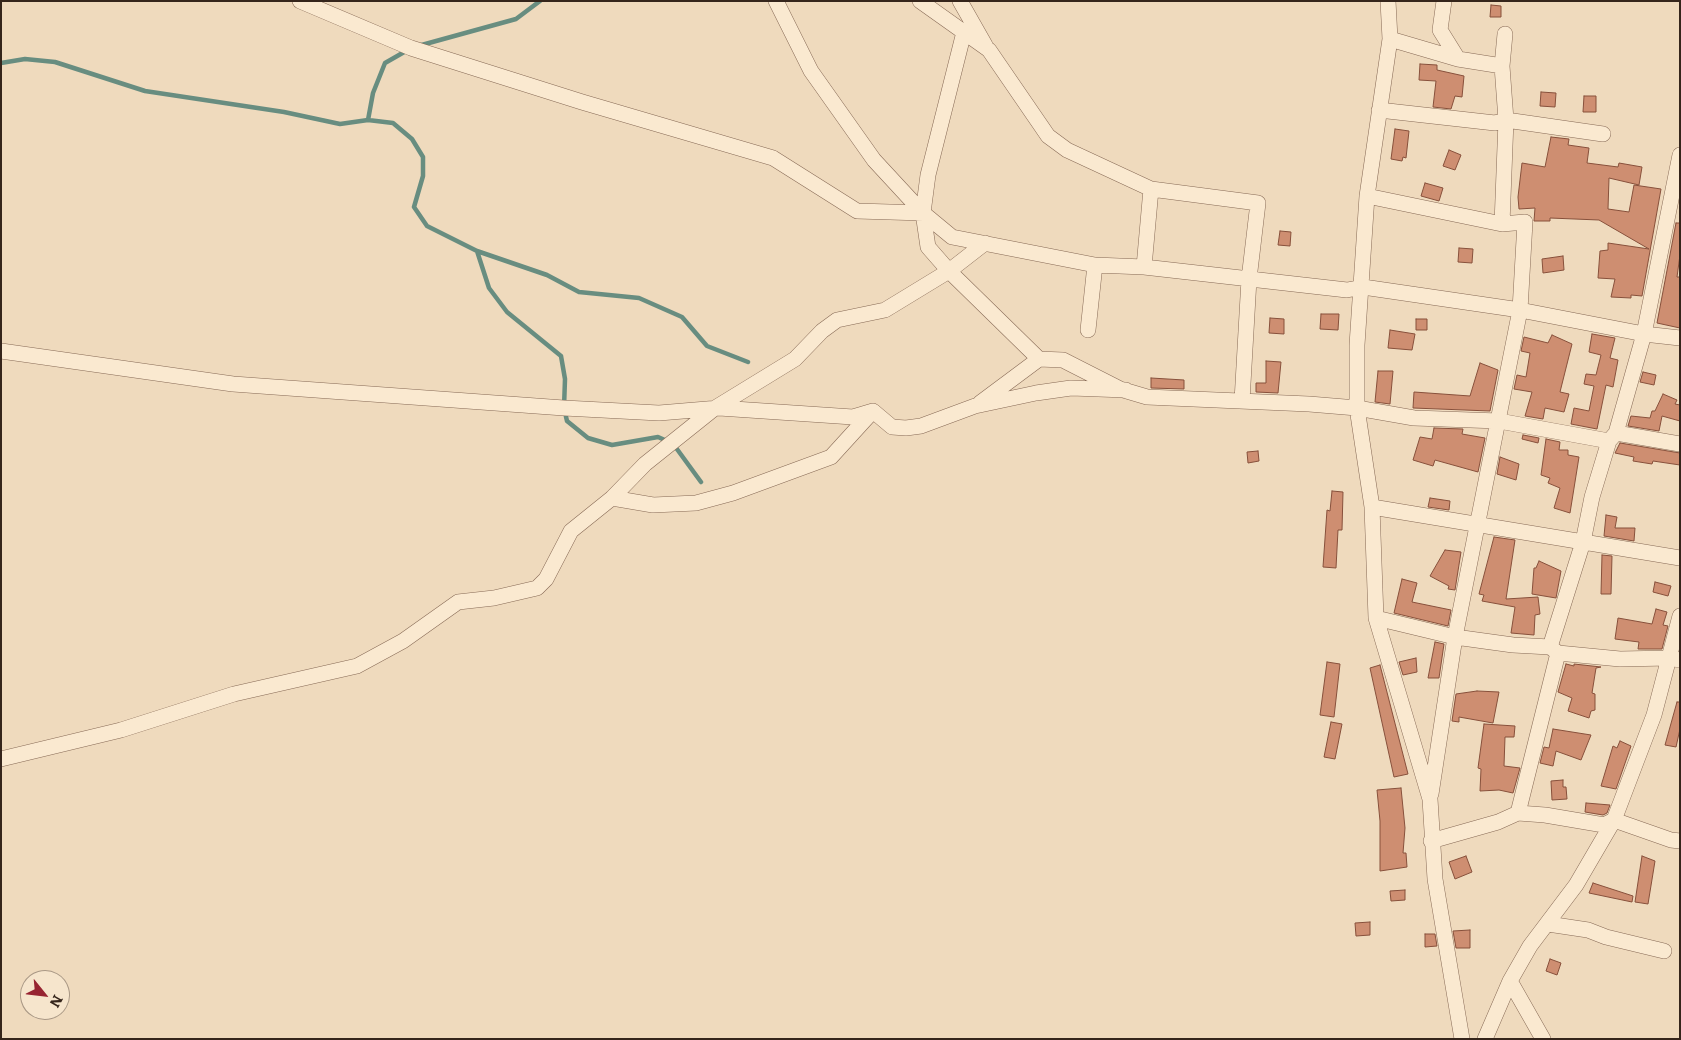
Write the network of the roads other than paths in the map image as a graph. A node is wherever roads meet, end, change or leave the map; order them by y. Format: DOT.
graph roads {
  1 [pos="300,1"];
  2 [pos="776,1"];
  3 [pos="920,1"];
  4 [pos="960,1"];
  5 [pos="1388,1"];
  6 [pos="1444,1"];
  7 [pos="964,32"];
  8 [pos="1505,34"];
  9 [pos="1390,40"];
  10 [pos="988,50"];
  11 [pos="1458,59"];
  12 [pos="1502,66"];
  13 [pos="1379,110"];
  14 [pos="1506,120"];
  15 [pos="1604,134"];
  16 [pos="1680,155"];
  17 [pos="1152,189"];
  18 [pos="1368,196"];
  19 [pos="923,213"];
  20 [pos="1502,224"];
  21 [pos="985,243"];
  22 [pos="1095,265"];
  23 [pos="1144,267"];
  24 [pos="949,271"];
  25 [pos="1249,279"];
  26 [pos="1363,287"];
  27 [pos="1520,310"];
  28 [pos="1088,330"];
  29 [pos="1644,334"];
  30 [pos="1680,338"];
  31 [pos="1,351"];
  32 [pos="1039,359"];
  33 [pos="1126,390"];
  34 [pos="1242,401"];
  35 [pos="974,406"];
  36 [pos="715,408"];
  37 [pos="1357,408"];
  38 [pos="873,411"];
  39 [pos="1499,421"];
  40 [pos="1612,437"];
  41 [pos="1680,444"];
  42 [pos="612,498"];
  43 [pos="1372,507"];
  44 [pos="1478,526"];
  45 [pos="1583,542"];
  46 [pos="1680,558"];
  47 [pos="1680,616"];
  48 [pos="1376,618"];
  49 [pos="1455,637"];
  50 [pos="1554,650"];
  51 [pos="1674,659"];
  52 [pos="1,759"];
  53 [pos="1430,799"];
  54 [pos="1518,814"];
  55 [pos="1614,820"];
  56 [pos="1680,840"];
  57 [pos="1431,841"];
  58 [pos="1548,924"];
  59 [pos="1664,951"];
  60 [pos="1510,981"];
  61 [pos="1462,1039"];
  62 [pos="1485,1039"];
  63 [pos="1543,1039"];
  1 -- 19 [label="street"];
  2 -- 19 [label="street"];
  3 -- 7 [label="street"];
  4 -- 10 [label="street"];
  5 -- 9 [label="street"];
  6 -- 11 [label="street"];
  7 -- 10 [label="street"];
  7 -- 19 [label="street"];
  8 -- 12 [label="street"];
  9 -- 11 [label="street"];
  9 -- 13 [label="street"];
  10 -- 17 [label="street"];
  11 -- 12 [label="street"];
  12 -- 14 [label="street"];
  13 -- 14 [label="street"];
  13 -- 18 [label="street"];
  14 -- 15 [label="street"];
  14 -- 20 [label="street"];
  16 -- 29 [label="street"];
  17 -- 23 [label="street"];
  17 -- 25 [label="street"];
  18 -- 20 [label="street"];
  18 -- 26 [label="street"];
  19 -- 21 [label="street"];
  19 -- 24 [label="street"];
  20 -- 27 [label="street"];
  21 -- 22 [label="street"];
  21 -- 24 [label="street"];
  22 -- 23 [label="street"];
  22 -- 28 [label="street"];
  23 -- 25 [label="street"];
  24 -- 32 [label="street"];
  24 -- 36 [label="street"];
  25 -- 26 [label="street"];
  25 -- 34 [label="street"];
  26 -- 27 [label="street"];
  26 -- 37 [label="street"];
  27 -- 29 [label="street"];
  27 -- 39 [label="street"];
  29 -- 30 [label="street"];
  29 -- 40 [label="street"];
  31 -- 36 [label="street"];
  32 -- 33 [label="street"];
  32 -- 35 [label="street"];
  33 -- 34 [label="street"];
  33 -- 35 [label="street"];
  34 -- 37 [label="street"];
  35 -- 38 [label="street"];
  36 -- 38 [label="street"];
  36 -- 42 [label="street"];
  37 -- 39 [label="street"];
  37 -- 43 [label="street"];
  38 -- 42 [label="street"];
  39 -- 40 [label="street"];
  39 -- 44 [label="street"];
  40 -- 41 [label="street"];
  40 -- 45 [label="street"];
  42 -- 52 [label="street"];
  43 -- 44 [label="street"];
  43 -- 48 [label="street"];
  44 -- 45 [label="street"];
  44 -- 49 [label="street"];
  45 -- 46 [label="street"];
  45 -- 50 [label="street"];
  47 -- 51 [label="street"];
  48 -- 49 [label="street"];
  48 -- 53 [label="street"];
  49 -- 50 [label="street"];
  49 -- 53 [label="street"];
  50 -- 51 [label="street"];
  50 -- 54 [label="street"];
  51 -- 55 [label="street"];
  53 -- 57 [label="street"];
  54 -- 55 [label="street"];
  54 -- 57 [label="street"];
  55 -- 56 [label="street"];
  55 -- 58 [label="street"];
  57 -- 61 [label="street"];
  58 -- 59 [label="street"];
  58 -- 60 [label="street"];
  60 -- 62 [label="street"];
  60 -- 63 [label="street"];
}
